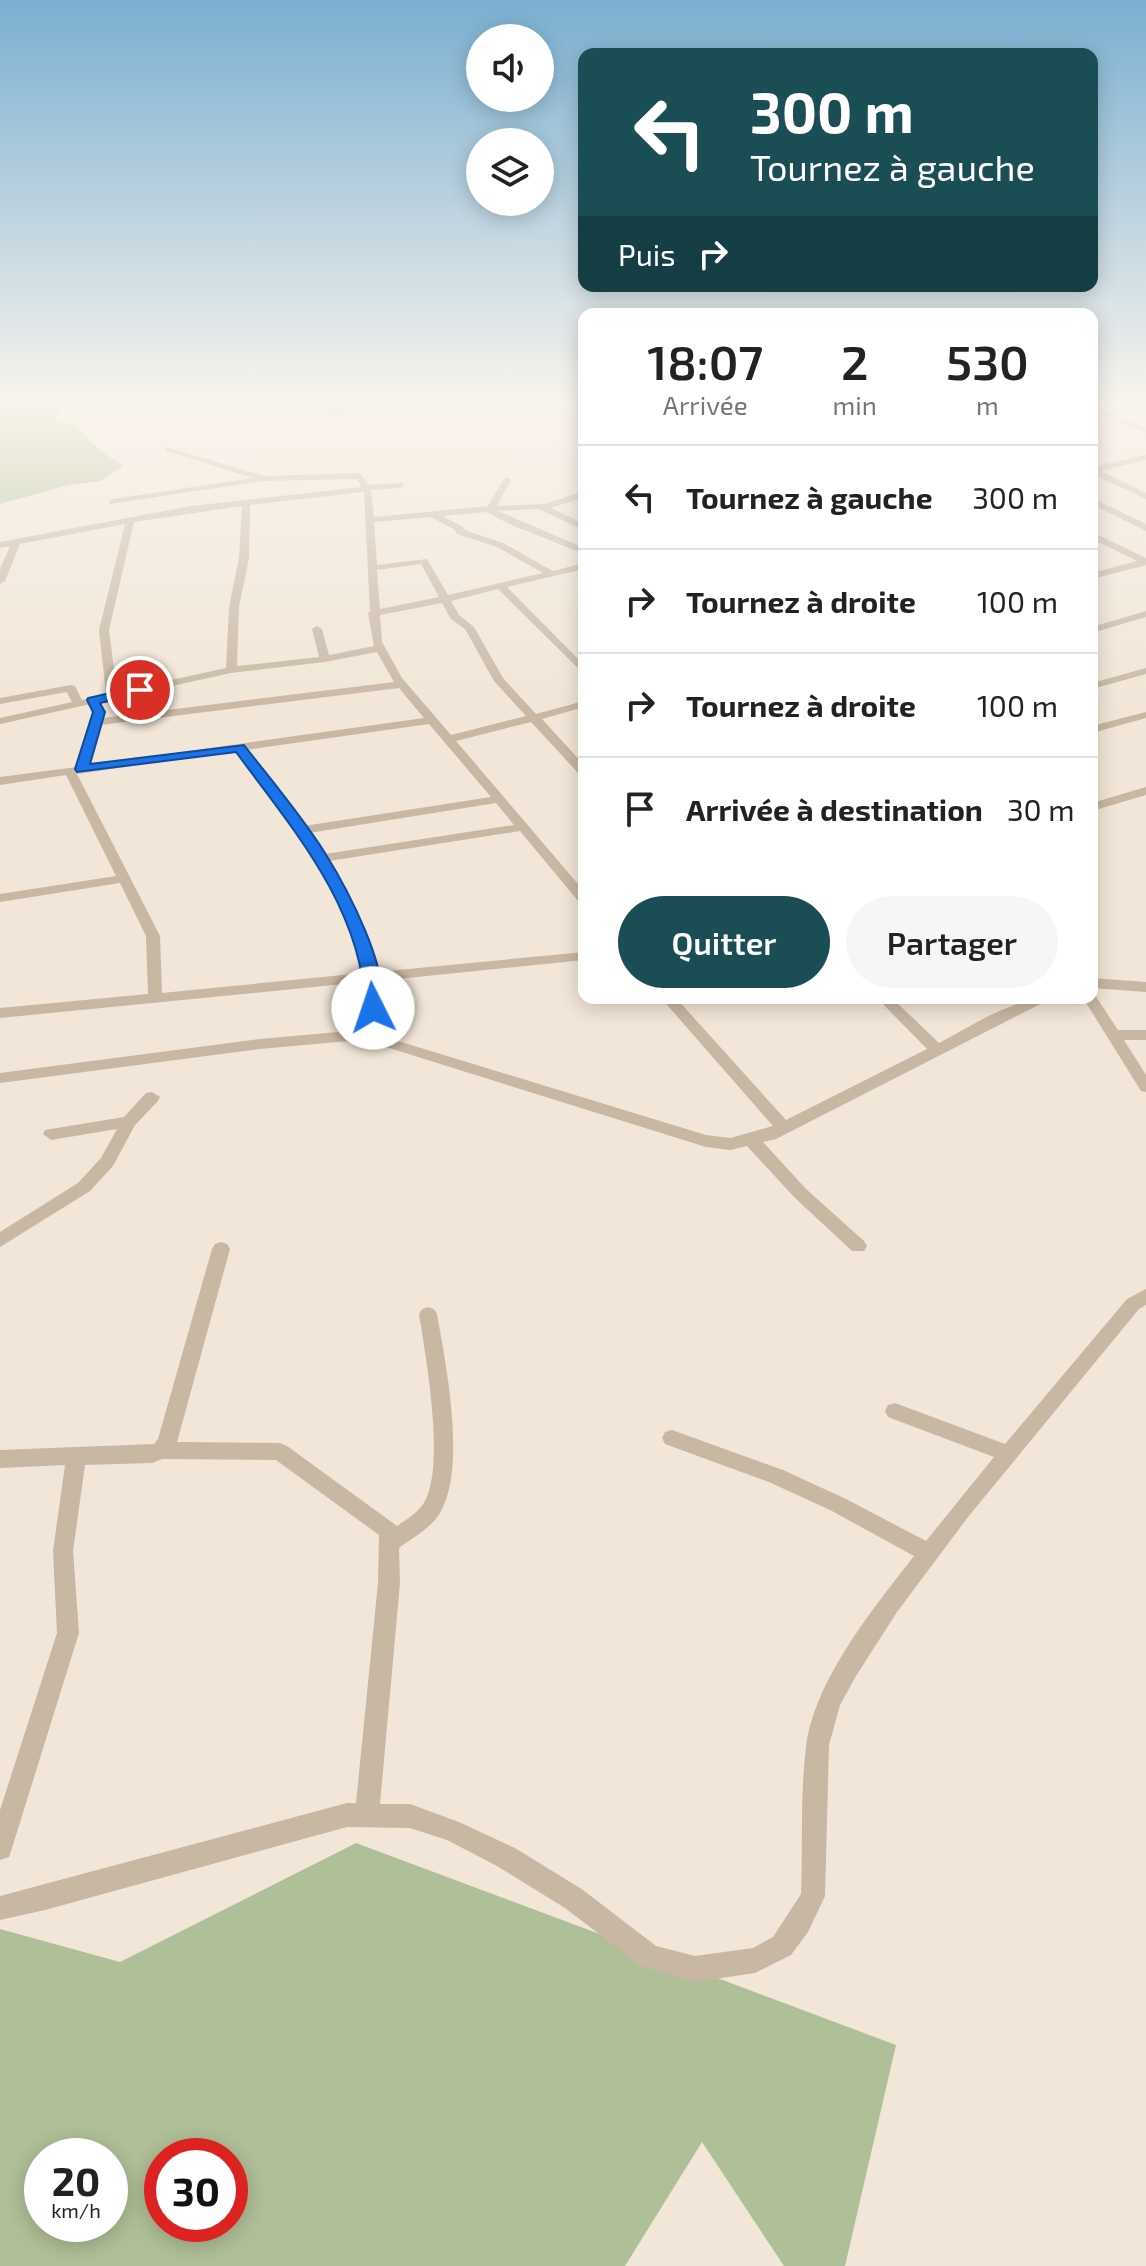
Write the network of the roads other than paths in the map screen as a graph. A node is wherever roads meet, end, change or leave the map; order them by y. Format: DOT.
graph roads {
  1 [pos="246,504"];
  2 [pos="238,505"];
  3 [pos="368,505"];
  4 [pos="491,505"];
  5 [pos="552,505"];
  6 [pos="1099,505"];
  7 [pos="489,508"];
  8 [pos="542,508"];
  9 [pos="432,514"];
  10 [pos="369,520"];
  11 [pos="130,522"];
  12 [pos="578,524"];
  13 [pos="1146,528"];
  14 [pos="1098,538"];
  15 [pos="16,542"];
  16 [pos="0,545"];
  17 [pos="578,549"];
  18 [pos="578,567"];
  19 [pos="373,568"];
  20 [pos="550,573"];
  21 [pos="1098,574"];
  22 [pos="0,580"];
  23 [pos="500,586"];
  24 [pos="444,599"];
  25 [pos="373,613"];
  26 [pos="1146,614"];
  27 [pos="1098,628"];
  28 [pos="317,629"];
  29 [pos="379,648"];
  30 [pos="325,659"];
  31 [pos="578,665"];
  32 [pos="231,670"];
  33 [pos="1146,671"];
  34 [pos="1098,679"];
  35 [pos="1105,683"];
  36 [pos="403,684"];
  37 [pos="1098,685"];
  38 [pos="112,696"];
  39 [pos="93,700"];
  40 [pos="0,701"];
  41 [pos="78,704"];
  42 [pos="578,706"];
  43 [pos="1146,715"];
  44 [pos="534,718"];
  45 [pos="434,720"];
  46 [pos="0,721"];
  47 [pos="96,722"];
  48 [pos="1098,728"];
  49 [pos="449,739"];
  50 [pos="239,748"];
  51 [pos="578,766"];
  52 [pos="76,770"];
  53 [pos="0,781"];
  54 [pos="1146,791"];
  55 [pos="500,799"];
  56 [pos="1098,805"];
  57 [pos="524,827"];
  58 [pos="301,830"];
  59 [pos="321,858"];
  60 [pos="126,878"];
  61 [pos="578,884"];
  62 [pos="0,898"];
  63 [pos="578,957"];
  64 [pos="372,975"];
  65 [pos="1098,982"];
  66 [pos="1146,987"];
  67 [pos="155,995"];
  68 [pos="673,1004"];
  69 [pos="890,1004"];
  70 [pos="1033,1004"];
  71 [pos="1094,1004"];
  72 [pos="0,1013"];
  73 [pos="1112,1035"];
  74 [pos="1146,1035"];
  75 [pos="378,1041"];
  76 [pos="937,1050"];
  77 [pos="0,1078"];
  78 [pos="1146,1087"];
  79 [pos="152,1097"];
  80 [pos="129,1122"];
  81 [pos="784,1128"];
  82 [pos="51,1134"];
  83 [pos="752,1141"];
  84 [pos="0,1240"];
  85 [pos="858,1246"];
  86 [pos="221,1249"];
  87 [pos="1146,1296"];
  88 [pos="428,1314"];
  89 [pos="895,1411"];
  90 [pos="672,1438"];
  91 [pos="161,1450"];
  92 [pos="1010,1454"];
  93 [pos="76,1455"];
  94 [pos="0,1459"];
  95 [pos="390,1543"];
  96 [pos="928,1553"];
  97 [pos="367,1815"];
  98 [pos="0,1848"];
  99 [pos="0,1908"];
  1 -- 32 [label="street"];
  2 -- 11 [label="street"];
  3 -- 10 [label="street"];
  4 -- 7 [label="street"];
  5 -- 8 [label="street"];
  6 -- 13 [label="street"];
  7 -- 8 [label="street"];
  7 -- 9 [label="street"];
  7 -- 17 [label="street"];
  8 -- 12 [label="street"];
  9 -- 10 [label="street"];
  9 -- 20 [label="street"];
  10 -- 19 [label="street"];
  11 -- 15 [label="street"];
  11 -- 38 [label="street"];
  14 -- 21 [label="street"];
  15 -- 16 [label="street"];
  15 -- 22 [label="street"];
  18 -- 20 [label="street"];
  19 -- 24 [label="street"];
  19 -- 25 [label="street"];
  20 -- 23 [label="street"];
  23 -- 24 [label="street"];
  23 -- 31 [label="street"];
  24 -- 25 [label="street"];
  24 -- 44 [label="street"];
  25 -- 29 [label="street"];
  26 -- 27 [label="street"];
  28 -- 30 [label="street"];
  29 -- 30 [label="street"];
  29 -- 36 [label="street"];
  30 -- 32 [label="street"];
  32 -- 38 [label="street"];
  33 -- 35 [label="street"];
  34 -- 35 [label="street"];
  35 -- 37 [label="street"];
  36 -- 45 [label="street"];
  36 -- 47 [label="street"];
  38 -- 39 [label="street"];
  39 -- 41 [label="street"];
  39 -- 47 [label="street"];
  40 -- 41 [label="street"];
  41 -- 46 [label="street"];
  42 -- 44 [label="street"];
  43 -- 48 [label="street"];
  44 -- 49 [label="street"];
  44 -- 51 [label="street"];
  45 -- 49 [label="street"];
  45 -- 50 [label="street"];
  47 -- 52 [label="street"];
  49 -- 55 [label="street"];
  50 -- 52 [label="street"];
  50 -- 58 [label="street"];
  52 -- 53 [label="street"];
  52 -- 60 [label="street"];
  54 -- 56 [label="street"];
  55 -- 57 [label="street"];
  55 -- 58 [label="street"];
  57 -- 59 [label="street"];
  57 -- 61 [label="street"];
  58 -- 59 [label="street"];
  59 -- 64 [label="street"];
  60 -- 62 [label="street"];
  60 -- 67 [label="street"];
  63 -- 64 [label="street"];
  64 -- 67 [label="street"];
  64 -- 75 [label="street"];
  65 -- 66 [label="street"];
  67 -- 72 [label="street"];
  68 -- 81 [label="street"];
  69 -- 76 [label="street"];
  70 -- 76 [label="street"];
  71 -- 73 [label="street"];
  73 -- 74 [label="street"];
  73 -- 78 [label="street"];
  75 -- 77 [label="street"];
  75 -- 83 [label="street"];
  76 -- 81 [label="street"];
  79 -- 80 [label="street"];
  80 -- 82 [label="street"];
  80 -- 84 [label="street"];
  81 -- 83 [label="street"];
  83 -- 85 [label="street"];
  86 -- 91 [label="street"];
  87 -- 92 [label="street"];
  88 -- 95 [label="street"];
  89 -- 92 [label="street"];
  90 -- 96 [label="street"];
  91 -- 93 [label="street"];
  91 -- 95 [label="street"];
  92 -- 96 [label="street"];
  93 -- 94 [label="street"];
  93 -- 98 [label="street"];
  95 -- 97 [label="street"];
  96 -- 97 [label="street"];
  97 -- 99 [label="street"];
}
